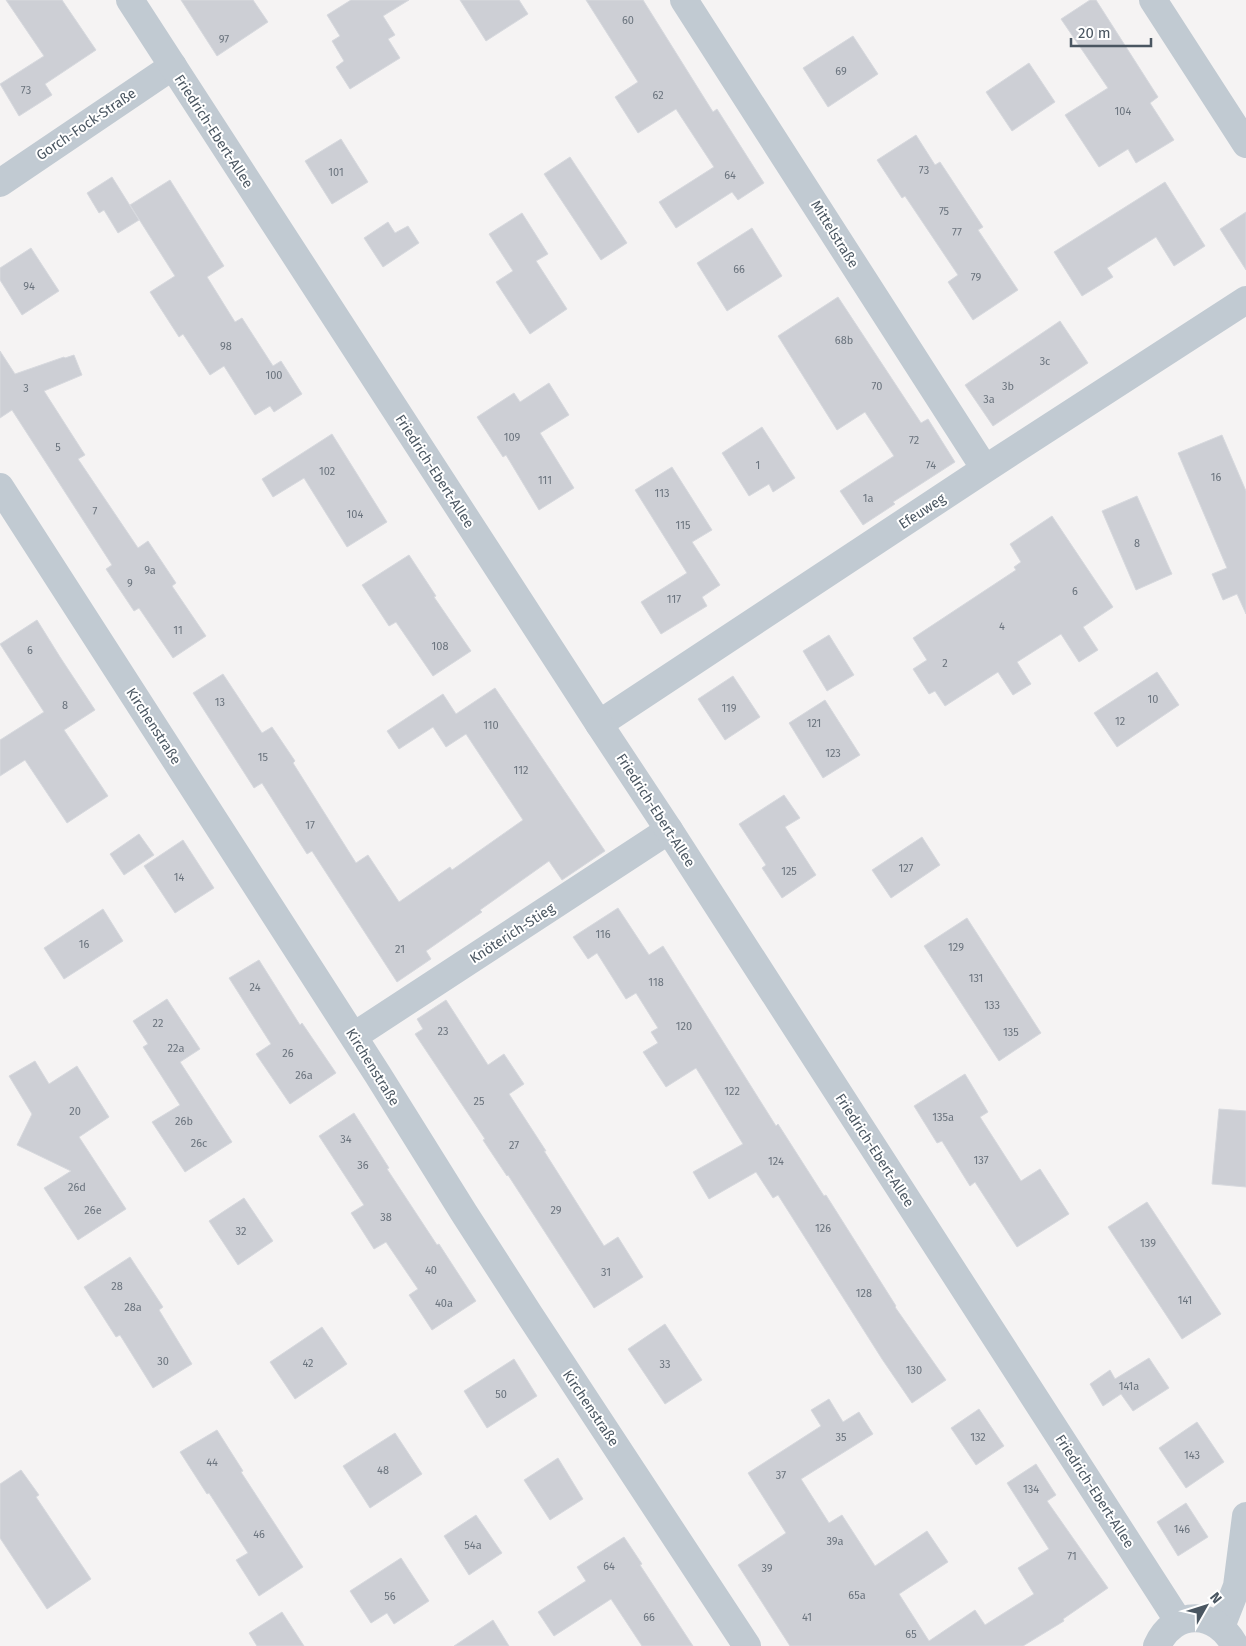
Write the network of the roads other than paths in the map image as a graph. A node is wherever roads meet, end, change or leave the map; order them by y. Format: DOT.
graph roads {
  1 [pos="130,0"];
  2 [pos="684,0"];
  3 [pos="1153,0"];
  4 [pos="172,66"];
  5 [pos="1246,144"];
  6 [pos="0,183"];
  7 [pos="1246,300"];
  8 [pos="986,469"];
  9 [pos="4,503"];
  10 [pos="599,724"];
  11 [pos="669,830"];
  12 [pos="354,1036"];
  13 [pos="1246,1516"];
  14 [pos="1179,1622"];
  15 [pos="1231,1640"];
  16 [pos="1246,1644"];
  17 [pos="747,1646"];
  18 [pos="1157,1646"];
  1 -- 4 [label="street, Friedrich-Ebert-Allee"];
  2 -- 8 [label="street, Mittelstraße"];
  3 -- 5 [label="street"];
  4 -- 6 [label="street, Gorch-Fock-Straße"];
  4 -- 10 [label="street, Friedrich-Ebert-Allee"];
  7 -- 8 [label="street, Efeuweg"];
  8 -- 10 [label="street, Efeuweg"];
  9 -- 12 [label="street, Kirchenstraße"];
  10 -- 11 [label="street, Friedrich-Ebert-Allee"];
  11 -- 12 [label="street, Knöterich-Stieg"];
  11 -- 14 [label="street, Friedrich-Ebert-Allee"];
  12 -- 17 [label="street, Kirchenstraße"];
  13 -- 15 [label="street"];
  14 -- 15 [label="street"];
  14 -- 18 [label="street"];
  15 -- 16 [label="street"];
}
